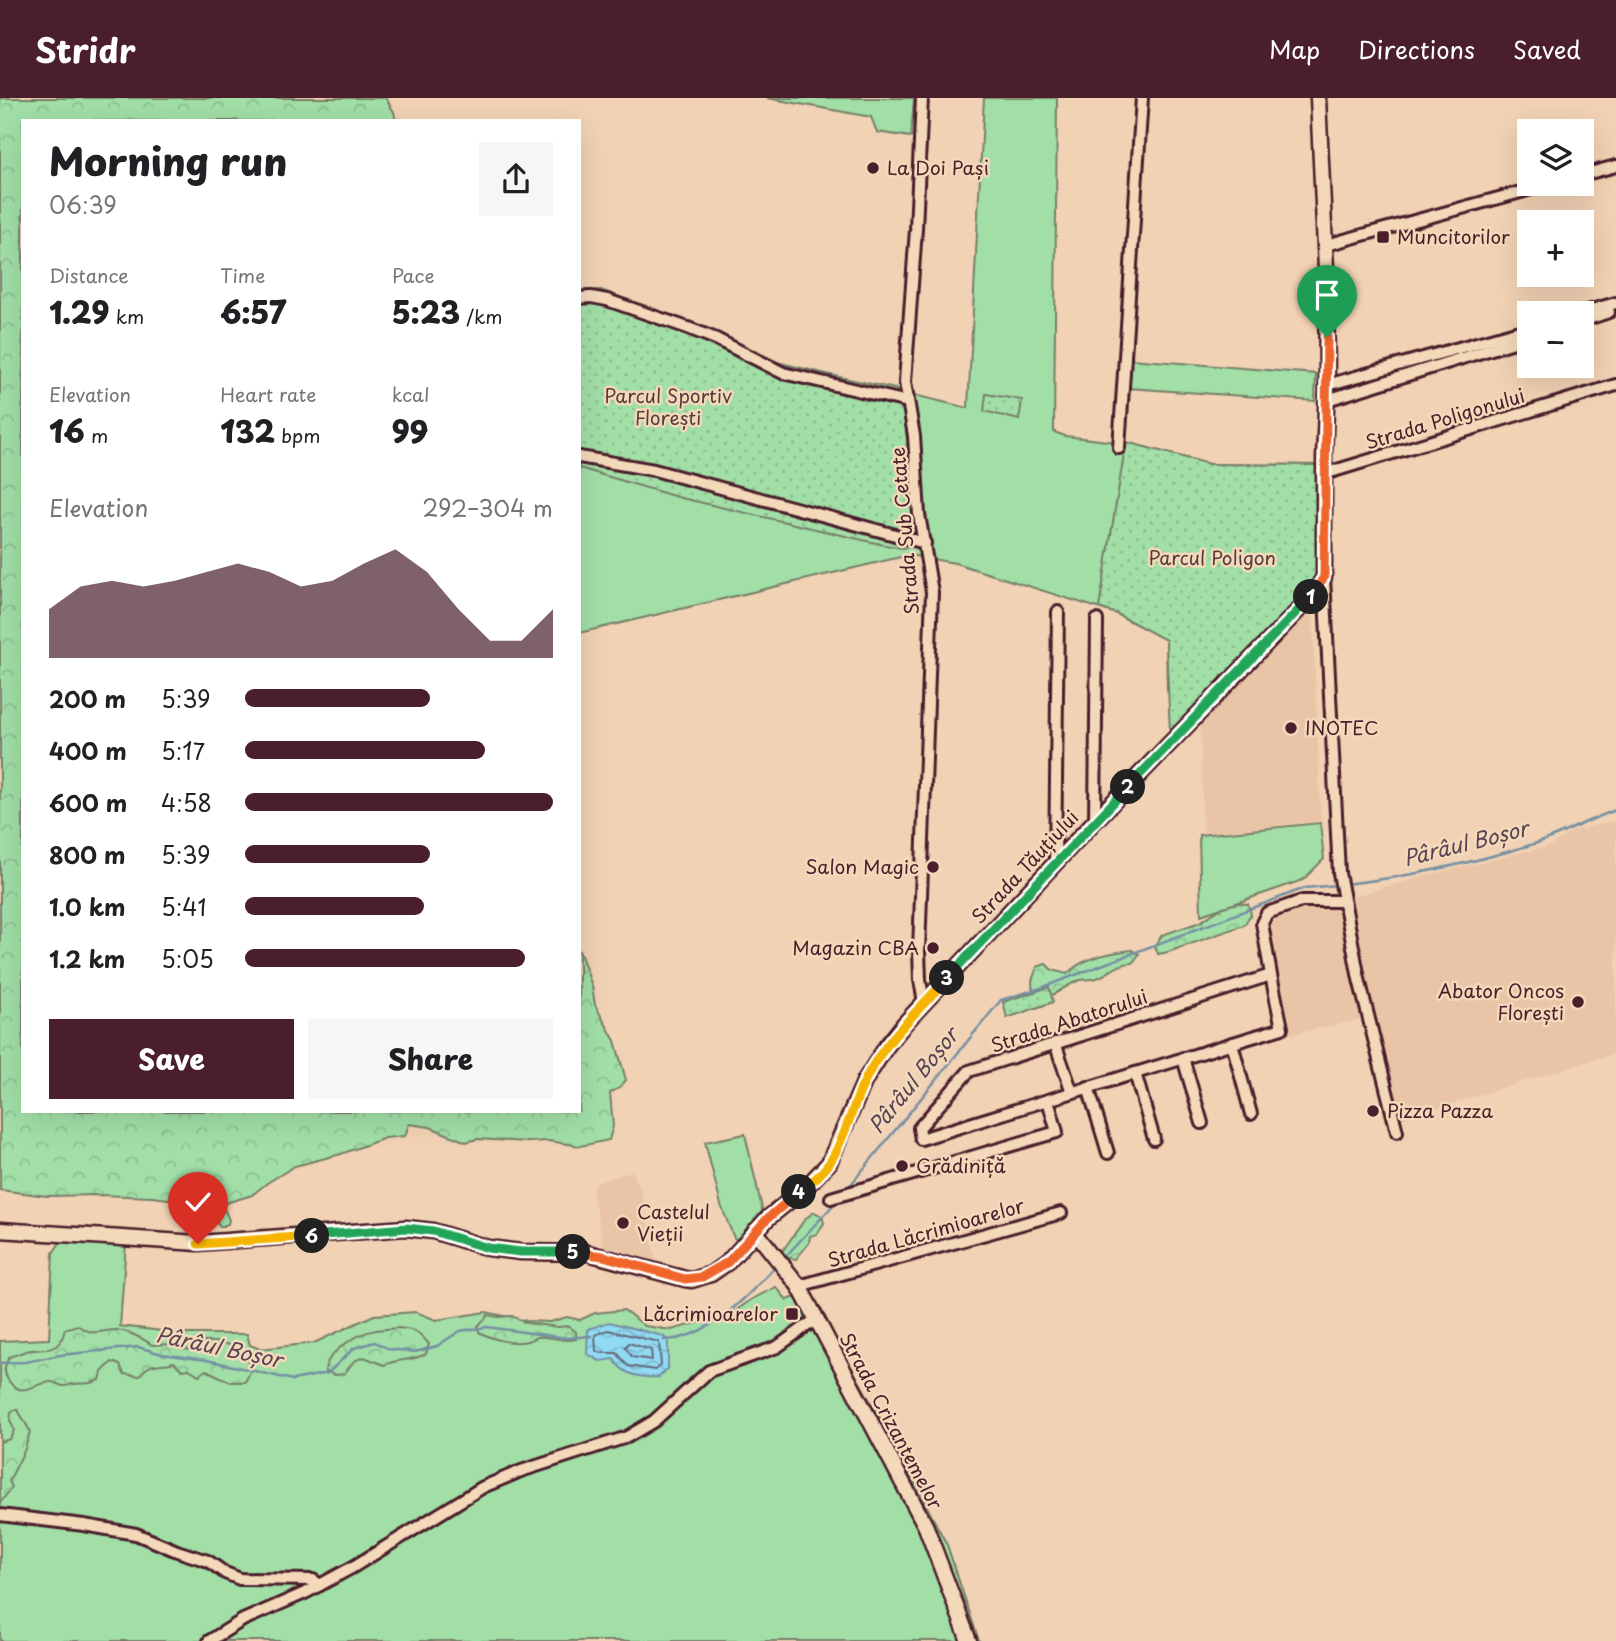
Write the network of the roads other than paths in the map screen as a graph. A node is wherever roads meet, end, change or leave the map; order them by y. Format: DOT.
graph roads {
  1 [pos="922,98"];
  2 [pos="1142,98"];
  3 [pos="1318,98"];
  4 [pos="1616,166"];
  5 [pos="1594,172"];
  6 [pos="1517,193"];
  7 [pos="1326,245"];
  8 [pos="581,298"];
  9 [pos="1616,303"];
  10 [pos="1594,309"];
  11 [pos="1616,310"];
  12 [pos="1594,317"];
  13 [pos="1517,332"];
  14 [pos="1517,341"];
  15 [pos="1616,385"];
  16 [pos="1327,392"];
  17 [pos="908,402"];
  18 [pos="1119,448"];
  19 [pos="581,457"];
  20 [pos="1324,474"];
  21 [pos="925,543"];
  22 [pos="1324,577"];
  23 [pos="1058,612"];
  24 [pos="1097,620"];
  25 [pos="1095,820"];
  26 [pos="1055,864"];
  27 [pos="1342,897"];
  28 [pos="1271,975"];
  29 [pos="924,1003"];
  30 [pos="1055,1043"];
  31 [pos="1232,1043"];
  32 [pos="1184,1058"];
  33 [pos="1135,1073"];
  34 [pos="1088,1087"];
  35 [pos="1072,1092"];
  36 [pos="1048,1100"];
  37 [pos="1251,1114"];
  38 [pos="1202,1124"];
  39 [pos="1397,1132"];
  40 [pos="1154,1139"];
  41 [pos="1108,1153"];
  42 [pos="831,1198"];
  43 [pos="1061,1213"];
  44 [pos="0,1230"];
  45 [pos="760,1232"];
  46 [pos="799,1286"];
  47 [pos="815,1320"];
  48 [pos="0,1515"];
  49 [pos="320,1585"];
  50 [pos="209,1641"];
  51 [pos="970,1641"];
  1 -- 17 [label="street, Strada Sub Cetate"];
  2 -- 18 [label="street"];
  3 -- 7 [label="main road"];
  4 -- 5 [label="street"];
  6 -- 7 [label="street"];
  7 -- 16 [label="main road"];
  8 -- 17 [label="street"];
  9 -- 10 [label="street"];
  11 -- 12 [label="street"];
  13 -- 16 [label="street"];
  14 -- 16 [label="street"];
  15 -- 20 [label="street, Strada Poligonului"];
  16 -- 20 [label="main road"];
  17 -- 21 [label="street, Strada Sub Cetate"];
  19 -- 21 [label="street"];
  20 -- 22 [label="main road"];
  21 -- 29 [label="street, Strada Sub Cetate"];
  22 -- 25 [label="main road, Strada Tăuțiului"];
  22 -- 27 [label="street"];
  23 -- 26 [label="street"];
  24 -- 25 [label="street"];
  25 -- 26 [label="main road, Strada Tăuțiului"];
  26 -- 29 [label="main road, Strada Tăuțiului"];
  27 -- 28 [label="street, Strada Abatorului"];
  27 -- 39 [label="street"];
  28 -- 30 [label="street, Strada Abatorului"];
  28 -- 31 [label="street, Strada Abatorului"];
  29 -- 45 [label="main road, Strada Tăuțiului"];
  30 -- 35 [label="street"];
  30 -- 36 [label="street, Strada Abatorului"];
  31 -- 32 [label="street, Strada Abatorului"];
  31 -- 37 [label="street"];
  32 -- 33 [label="street, Strada Abatorului"];
  32 -- 38 [label="street"];
  33 -- 34 [label="street, Strada Abatorului"];
  33 -- 40 [label="street"];
  34 -- 35 [label="street, Strada Abatorului"];
  34 -- 41 [label="street"];
  35 -- 36 [label="street, Strada Abatorului"];
  36 -- 42 [label="street"];
  43 -- 46 [label="street, Strada Lăcrimioarelor"];
  44 -- 45 [label="main road, Strada Tăuțiului"];
  45 -- 46 [label="main road, Strada Crizantemelor"];
  46 -- 47 [label="main road, Strada Crizantemelor"];
  47 -- 49 [label="street"];
  47 -- 51 [label="main road, Strada Crizantemelor"];
  48 -- 49 [label="street"];
  49 -- 50 [label="street"];
}
